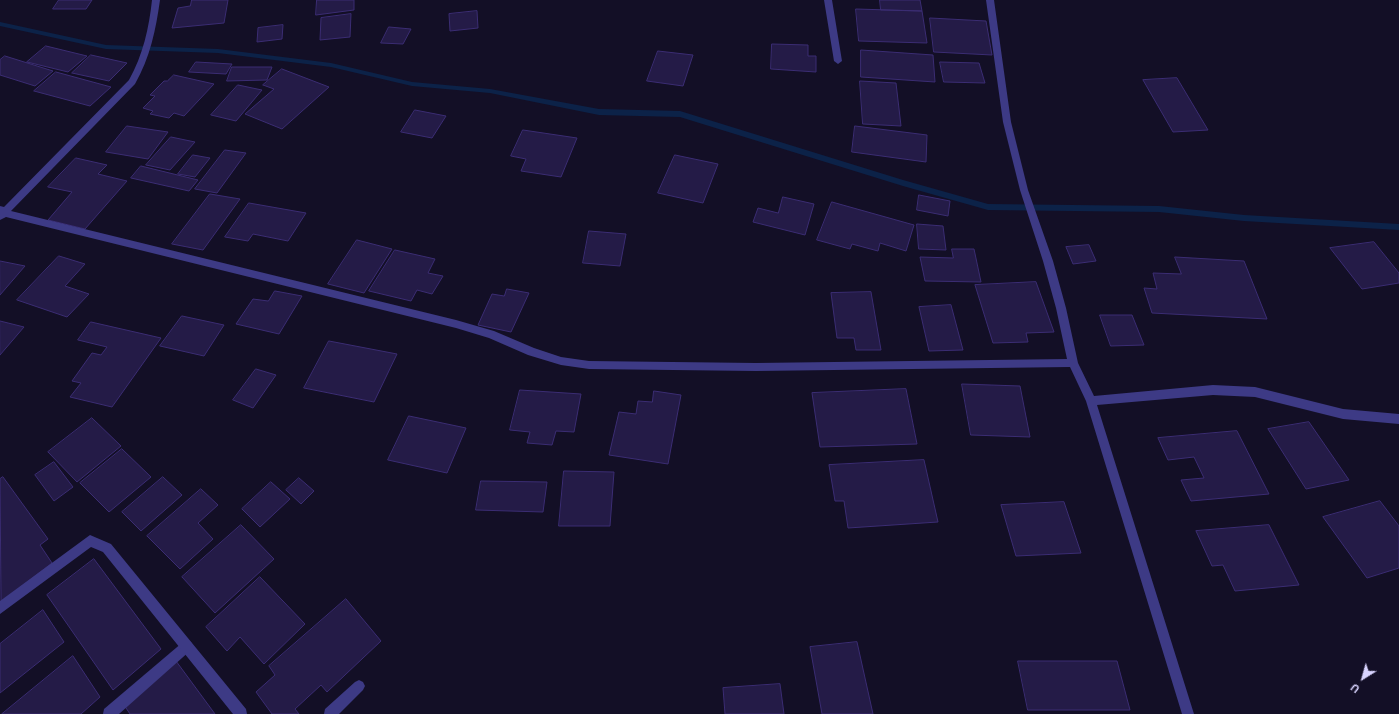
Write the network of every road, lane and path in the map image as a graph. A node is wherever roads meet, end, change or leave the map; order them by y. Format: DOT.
graph roads {
  1 [pos="156,0"];
  2 [pos="828,0"];
  3 [pos="990,0"];
  4 [pos="838,61"];
  5 [pos="2,213"];
  6 [pos="1073,363"];
  7 [pos="1091,401"];
  8 [pos="1399,418"];
  9 [pos="0,608"];
  10 [pos="187,646"];
  11 [pos="359,686"];
  12 [pos="109,714"];
  13 [pos="241,714"];
  14 [pos="330,714"];
  15 [pos="1188,714"];
  1 -- 5 [label="street"];
  2 -- 4 [label="street"];
  3 -- 6 [label="street"];
  5 -- 6 [label="street"];
  6 -- 7 [label="street"];
  7 -- 8 [label="street"];
  7 -- 15 [label="street"];
  9 -- 10 [label="street"];
  10 -- 12 [label="street"];
  10 -- 13 [label="street"];
  11 -- 14 [label="street"];
}
